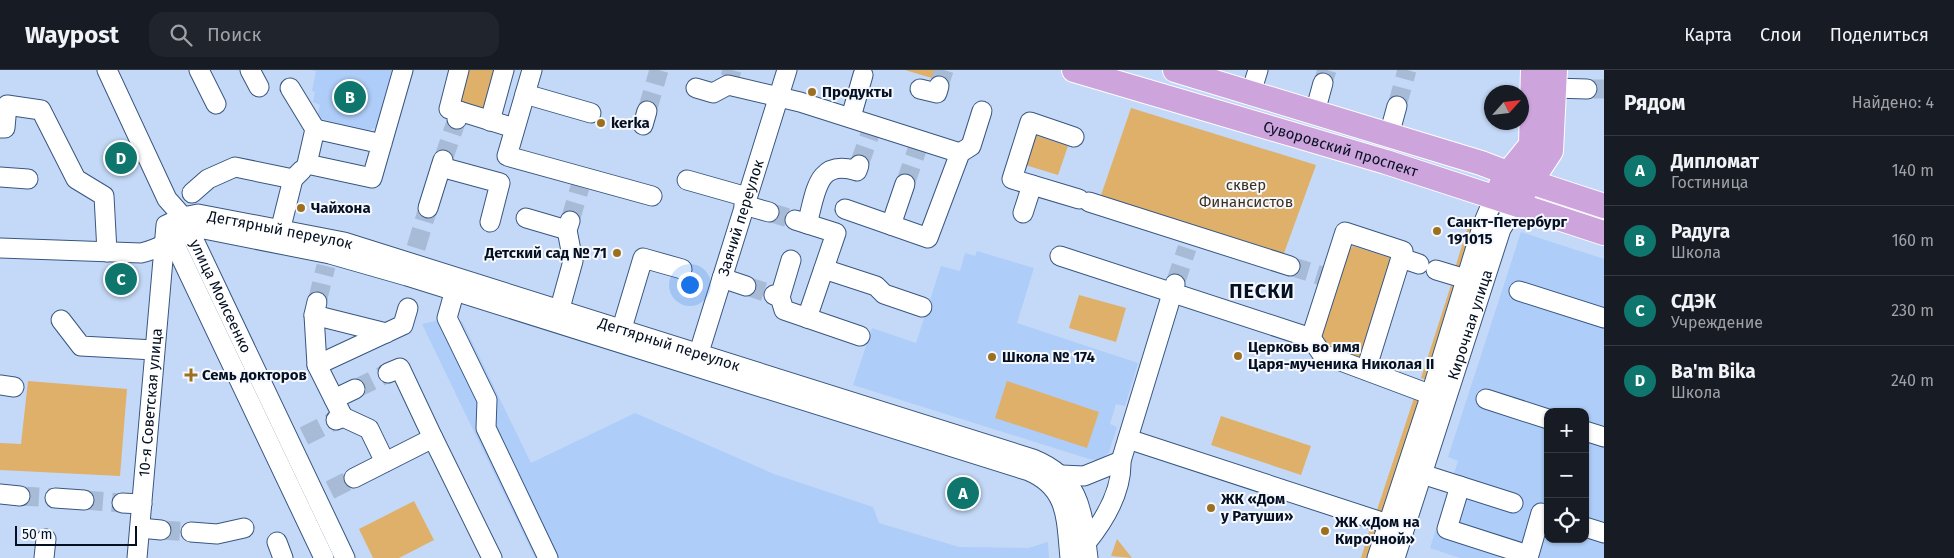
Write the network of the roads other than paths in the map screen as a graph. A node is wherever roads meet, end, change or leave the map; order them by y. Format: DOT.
graph roads {
  1 [pos="199,70"];
  2 [pos="250,70"];
  3 [pos="403,70"];
  4 [pos="459,70"];
  5 [pos="504,70"];
  6 [pos="532,70"];
  7 [pos="787,70"];
  8 [pos="1074,70"];
  9 [pos="1175,70"];
  10 [pos="1258,70"];
  11 [pos="1533,70"];
  12 [pos="113,72"];
  13 [pos="862,75"];
  14 [pos="1554,79"];
  15 [pos="1323,83"];
  16 [pos="939,86"];
  17 [pos="259,87"];
  18 [pos="290,88"];
  19 [pos="696,88"];
  20 [pos="920,89"];
  21 [pos="1587,89"];
  22 [pos="1251,93"];
  23 [pos="525,94"];
  24 [pos="779,98"];
  25 [pos="216,104"];
  26 [pos="1397,106"];
  27 [pos="982,111"];
  28 [pos="1315,112"];
  29 [pos="591,113"];
  30 [pos="850,117"];
  31 [pos="490,121"];
  32 [pos="0,128"];
  33 [pos="514,128"];
  34 [pos="315,129"];
  35 [pos="1389,135"];
  36 [pos="1074,137"];
  37 [pos="382,144"];
  38 [pos="960,153"];
  39 [pos="307,164"];
  40 [pos="859,165"];
  41 [pos="1509,172"];
  42 [pos="0,177"];
  43 [pos="28,179"];
  44 [pos="293,179"];
  45 [pos="687,180"];
  46 [pos="1531,182"];
  47 [pos="905,184"];
  48 [pos="1032,185"];
  49 [pos="192,193"];
  50 [pos="652,196"];
  51 [pos="168,199"];
  52 [pos="746,201"];
  53 [pos="1505,201"];
  54 [pos="1604,206"];
  55 [pos="428,208"];
  56 [pos="844,209"];
  57 [pos="768,212"];
  58 [pos="1023,213"];
  59 [pos="526,218"];
  60 [pos="490,222"];
  61 [pos="186,224"];
  62 [pos="891,225"];
  63 [pos="1604,233"];
  64 [pos="278,236"];
  65 [pos="168,237"];
  66 [pos="0,248"];
  67 [pos="107,252"];
  68 [pos="1060,256"];
  69 [pos="1401,258"];
  70 [pos="791,260"];
  71 [pos="1290,266"];
  72 [pos="682,269"];
  73 [pos="824,269"];
  74 [pos="722,278"];
  75 [pos="1466,279"];
  76 [pos="457,284"];
  77 [pos="746,286"];
  78 [pos="1174,289"];
  79 [pos="1519,291"];
  80 [pos="922,307"];
  81 [pos="408,308"];
  82 [pos="558,316"];
  83 [pos="808,318"];
  84 [pos="1604,318"];
  85 [pos="61,320"];
  86 [pos="386,333"];
  87 [pos="860,336"];
  88 [pos="1311,338"];
  89 [pos="618,342"];
  90 [pos="154,350"];
  91 [pos="696,359"];
  92 [pos="317,365"];
  93 [pos="1366,370"];
  94 [pos="388,373"];
  95 [pos="355,389"];
  96 [pos="1438,397"];
  97 [pos="334,399"];
  98 [pos="1486,399"];
  99 [pos="1544,418"];
  100 [pos="1589,432"];
  101 [pos="1604,437"];
  102 [pos="433,438"];
  103 [pos="297,439"];
  104 [pos="1128,439"];
  105 [pos="968,444"];
  106 [pos="273,451"];
  107 [pos="1121,461"];
  108 [pos="386,462"];
  109 [pos="1422,474"];
  110 [pos="1061,475"];
  111 [pos="354,478"];
  112 [pos="1460,486"];
  113 [pos="0,494"];
  114 [pos="20,496"];
  115 [pos="54,498"];
  116 [pos="84,500"];
  117 [pos="122,503"];
  118 [pos="1513,503"];
  119 [pos="142,504"];
  120 [pos="1544,514"];
  121 [pos="1396,526"];
  122 [pos="140,528"];
  123 [pos="244,528"];
  124 [pos="1589,528"];
  125 [pos="160,530"];
  126 [pos="191,532"];
  127 [pos="1604,533"];
  128 [pos="46,539"];
  129 [pos="1087,550"];
  130 [pos="1528,556"];
  131 [pos="44,558"];
  132 [pos="137,558"];
  133 [pos="324,558"];
  134 [pos="345,558"];
  135 [pos="492,558"];
  136 [pos="548,558"];
  137 [pos="1070,558"];
  138 [pos="1376,558"];
  139 [pos="1395,558"];
  1 -- 25 [label="street"];
  2 -- 17 [label="street"];
  3 -- 37 [label="street"];
  4 -- 31 [label="street"];
  5 -- 31 [label="street"];
  6 -- 23 [label="street"];
  7 -- 24 [label="street, Заячий переулок"];
  8 -- 53 [label="main road, Суворовский проспект"];
  9 -- 22 [label="main road, Суворовский проспект"];
  10 -- 22 [label="street"];
  11 -- 41 [label="main road, Кирочная улица"];
  12 -- 51 [label="street, улица Моисеенко"];
  13 -- 30 [label="street"];
  14 -- 21 [label="street"];
  14 -- 46 [label="main road, Кирочная улица"];
  15 -- 28 [label="street"];
  16 -- 20 [label="street"];
  18 -- 34 [label="street"];
  19 -- 24 [label="street"];
  22 -- 28 [label="main road, Суворовский проспект"];
  23 -- 29 [label="street"];
  23 -- 33 [label="street"];
  24 -- 30 [label="street"];
  24 -- 52 [label="street, Заячий переулок"];
  26 -- 35 [label="street"];
  27 -- 38 [label="street"];
  28 -- 35 [label="main road, Суворовский проспект"];
  30 -- 38 [label="street"];
  31 -- 33 [label="street"];
  32 -- 67 [label="street"];
  33 -- 50 [label="street"];
  34 -- 37 [label="street"];
  34 -- 39 [label="street"];
  35 -- 41 [label="main road, Суворовский проспект"];
  36 -- 48 [label="street"];
  37 -- 39 [label="street"];
  38 -- 62 [label="street"];
  39 -- 44 [label="street"];
  40 -- 73 [label="street"];
  41 -- 46 [label="main road, Суворовский проспект"];
  41 -- 53 [label="main road, Кирочная улица"];
  42 -- 43 [label="street"];
  44 -- 49 [label="street"];
  44 -- 64 [label="street"];
  45 -- 52 [label="street"];
  46 -- 53 [label="main road, Кирочная улица"];
  46 -- 54 [label="main road, Суворовский проспект"];
  47 -- 62 [label="street"];
  48 -- 58 [label="street"];
  48 -- 71 [label="street"];
  51 -- 61 [label="street, улица Моисеенко"];
  51 -- 65 [label="street, улица Моисеенко"];
  52 -- 57 [label="street"];
  52 -- 74 [label="street, Заячий переулок"];
  53 -- 63 [label="main road, Суворовский проспект"];
  53 -- 75 [label="street, Кирочная улица"];
  53 -- 96 [label="street, Кирочная улица"];
  55 -- 60 [label="street"];
  56 -- 62 [label="street"];
  59 -- 82 [label="street"];
  61 -- 64 [label="street, Дегтярный переулок"];
  61 -- 65 [label="street"];
  61 -- 103 [label="street, улица Моисеенко"];
  64 -- 76 [label="street, Дегтярный переулок"];
  65 -- 67 [label="street"];
  65 -- 90 [label="street, 10-я Советская улица"];
  65 -- 106 [label="street, улица Моисеенко"];
  66 -- 67 [label="street"];
  68 -- 78 [label="street"];
  69 -- 75 [label="street"];
  69 -- 88 [label="street"];
  69 -- 93 [label="street"];
  70 -- 83 [label="street"];
  72 -- 89 [label="street"];
  73 -- 80 [label="street"];
  73 -- 83 [label="street"];
  74 -- 77 [label="street"];
  74 -- 91 [label="street, Заячий переулок"];
  75 -- 96 [label="street, Кирочная улица"];
  76 -- 82 [label="street, Дегтярный переулок"];
  76 -- 136 [label="street"];
  78 -- 88 [label="street"];
  78 -- 104 [label="street"];
  79 -- 84 [label="street"];
  81 -- 86 [label="street"];
  82 -- 89 [label="street, Дегтярный переулок"];
  83 -- 87 [label="street"];
  85 -- 90 [label="street"];
  86 -- 92 [label="street"];
  86 -- 92 [label="street"];
  88 -- 93 [label="street"];
  89 -- 91 [label="street, Дегтярный переулок"];
  90 -- 119 [label="street, 10-я Советская улица"];
  91 -- 105 [label="street, Дегтярный переулок"];
  92 -- 97 [label="street"];
  93 -- 96 [label="street"];
  94 -- 102 [label="street"];
  95 -- 97 [label="street"];
  96 -- 109 [label="street, Кирочная улица"];
  96 -- 121 [label="street, Кирочная улица"];
  97 -- 108 [label="street"];
  98 -- 99 [label="street"];
  100 -- 101 [label="street"];
  102 -- 108 [label="street"];
  102 -- 135 [label="street"];
  103 -- 106 [label="street"];
  103 -- 134 [label="street, улица Моисеенко"];
  104 -- 107 [label="street"];
  104 -- 121 [label="street"];
  105 -- 110 [label="street, Дегтярный переулок"];
  105 -- 137 [label="street, Дегтярный переулок"];
  106 -- 133 [label="street, улица Моисеенко"];
  107 -- 110 [label="street"];
  107 -- 129 [label="street"];
  108 -- 111 [label="street"];
  109 -- 112 [label="street"];
  109 -- 121 [label="street, Кирочная улица"];
  110 -- 129 [label="street, Дегтярный переулок"];
  112 -- 118 [label="street"];
  112 -- 130 [label="street"];
  113 -- 114 [label="street"];
  115 -- 116 [label="street"];
  117 -- 119 [label="street"];
  119 -- 122 [label="street, 10-я Советская улица"];
  120 -- 130 [label="street"];
  121 -- 138 [label="street, Кирочная улица"];
  121 -- 139 [label="street, Кирочная улица"];
  122 -- 125 [label="street"];
  122 -- 132 [label="street, 10-я Советская улица"];
  123 -- 126 [label="street"];
  124 -- 127 [label="street"];
  128 -- 131 [label="street"];
}
